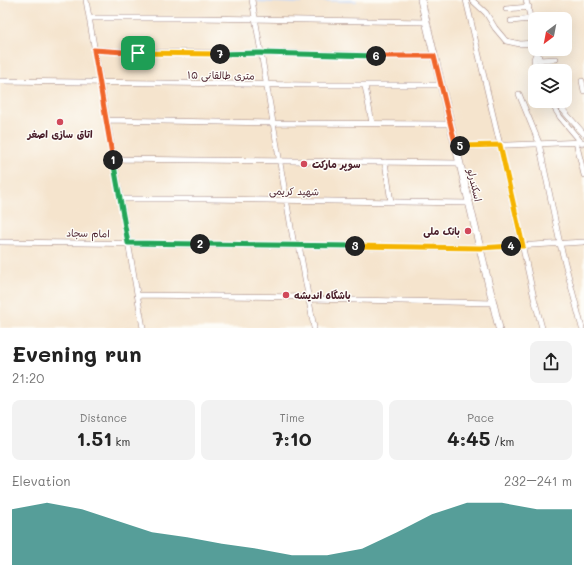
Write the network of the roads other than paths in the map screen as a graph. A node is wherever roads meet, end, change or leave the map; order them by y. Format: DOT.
graph roads {
  1 [pos="86,0"];
  2 [pos="252,0"];
  3 [pos="421,0"];
  4 [pos="466,0"];
  5 [pos="472,0"];
  6 [pos="526,0"];
  7 [pos="528,7"];
  8 [pos="506,9"];
  9 [pos="529,12"];
  10 [pos="89,18"];
  11 [pos="255,19"];
  12 [pos="528,19"];
  13 [pos="511,21"];
  14 [pos="426,22"];
  15 [pos="528,43"];
  16 [pos="94,50"];
  17 [pos="261,53"];
  18 [pos="434,56"];
  19 [pos="538,56"];
  20 [pos="556,59"];
  21 [pos="539,60"];
  22 [pos="540,64"];
  23 [pos="0,81"];
  24 [pos="99,81"];
  25 [pos="582,81"];
  26 [pos="266,85"];
  27 [pos="441,85"];
  28 [pos="365,86"];
  29 [pos="584,91"];
  30 [pos="519,94"];
  31 [pos="555,108"];
  32 [pos="561,108"];
  33 [pos="106,120"];
  34 [pos="273,123"];
  35 [pos="372,124"];
  36 [pos="450,124"];
  37 [pos="584,134"];
  38 [pos="539,143"];
  39 [pos="581,143"];
  40 [pos="500,145"];
  41 [pos="456,147"];
  42 [pos="113,159"];
  43 [pos="279,161"];
  44 [pos="385,162"];
  45 [pos="460,163"];
  46 [pos="584,175"];
  47 [pos="120,199"];
  48 [pos="286,200"];
  49 [pos="391,202"];
  50 [pos="468,203"];
  51 [pos="0,242"];
  52 [pos="584,242"];
  53 [pos="128,243"];
  54 [pos="560,244"];
  55 [pos="296,245"];
  56 [pos="523,246"];
  57 [pos="480,248"];
  58 [pos="137,295"];
  59 [pos="309,298"];
  60 [pos="494,302"];
  61 [pos="143,328"];
  62 [pos="314,328"];
  63 [pos="499,328"];
  64 [pos="542,328"];
  65 [pos="582,328"];
  1 -- 10 [label="street"];
  2 -- 11 [label="street"];
  3 -- 14 [label="main road, اسکندرلو"];
  4 -- 40 [label="street"];
  5 -- 15 [label="street"];
  6 -- 7 [label="street"];
  7 -- 8 [label="street"];
  7 -- 9 [label="street"];
  10 -- 11 [label="street"];
  10 -- 16 [label="street"];
  11 -- 14 [label="street"];
  11 -- 17 [label="street"];
  12 -- 13 [label="street"];
  14 -- 18 [label="main road, اسکندرلو"];
  16 -- 17 [label="street"];
  16 -- 24 [label="street"];
  17 -- 18 [label="street"];
  17 -- 26 [label="street"];
  18 -- 27 [label="main road, اسکندرلو"];
  19 -- 21 [label="street"];
  20 -- 21 [label="street"];
  21 -- 22 [label="street"];
  23 -- 24 [label="street, ۱۵ متری طالقانی"];
  24 -- 26 [label="street, ۱۵ متری طالقانی"];
  24 -- 33 [label="street"];
  25 -- 29 [label="street"];
  26 -- 28 [label="street, ۱۵ متری طالقانی"];
  26 -- 34 [label="street"];
  27 -- 28 [label="street, ۱۵ متری طالقانی"];
  27 -- 36 [label="main road, اسکندرلو"];
  28 -- 35 [label="street"];
  30 -- 38 [label="street"];
  31 -- 39 [label="street"];
  32 -- 37 [label="street"];
  33 -- 34 [label="street"];
  33 -- 42 [label="street"];
  34 -- 35 [label="street"];
  34 -- 43 [label="street"];
  35 -- 36 [label="street"];
  36 -- 41 [label="main road, اسکندرلو"];
  38 -- 39 [label="street"];
  38 -- 40 [label="street"];
  38 -- 54 [label="street"];
  39 -- 46 [label="street"];
  40 -- 41 [label="street"];
  40 -- 56 [label="street"];
  41 -- 45 [label="main road, اسکندرلو"];
  42 -- 43 [label="street"];
  42 -- 47 [label="street"];
  43 -- 44 [label="street"];
  43 -- 48 [label="street"];
  44 -- 45 [label="street"];
  44 -- 49 [label="street"];
  45 -- 50 [label="main road, اسکندرلو"];
  47 -- 48 [label="street, شهید کریمی"];
  47 -- 53 [label="street"];
  48 -- 49 [label="street, شهید کریمی"];
  48 -- 55 [label="street"];
  49 -- 50 [label="street, شهید کریمی"];
  50 -- 57 [label="main road, اسکندرلو"];
  51 -- 53 [label="street, امام سجاد"];
  52 -- 54 [label="street, امام سجاد"];
  53 -- 55 [label="street, امام سجاد"];
  53 -- 58 [label="street"];
  54 -- 56 [label="street, امام سجاد"];
  54 -- 65 [label="street"];
  55 -- 57 [label="street, امام سجاد"];
  55 -- 59 [label="street"];
  56 -- 57 [label="street, امام سجاد"];
  56 -- 64 [label="street"];
  57 -- 60 [label="main road, اسکندرلو"];
  58 -- 59 [label="street"];
  58 -- 61 [label="street"];
  59 -- 60 [label="street"];
  59 -- 62 [label="street"];
  60 -- 63 [label="main road, اسکندرلو"];
}
